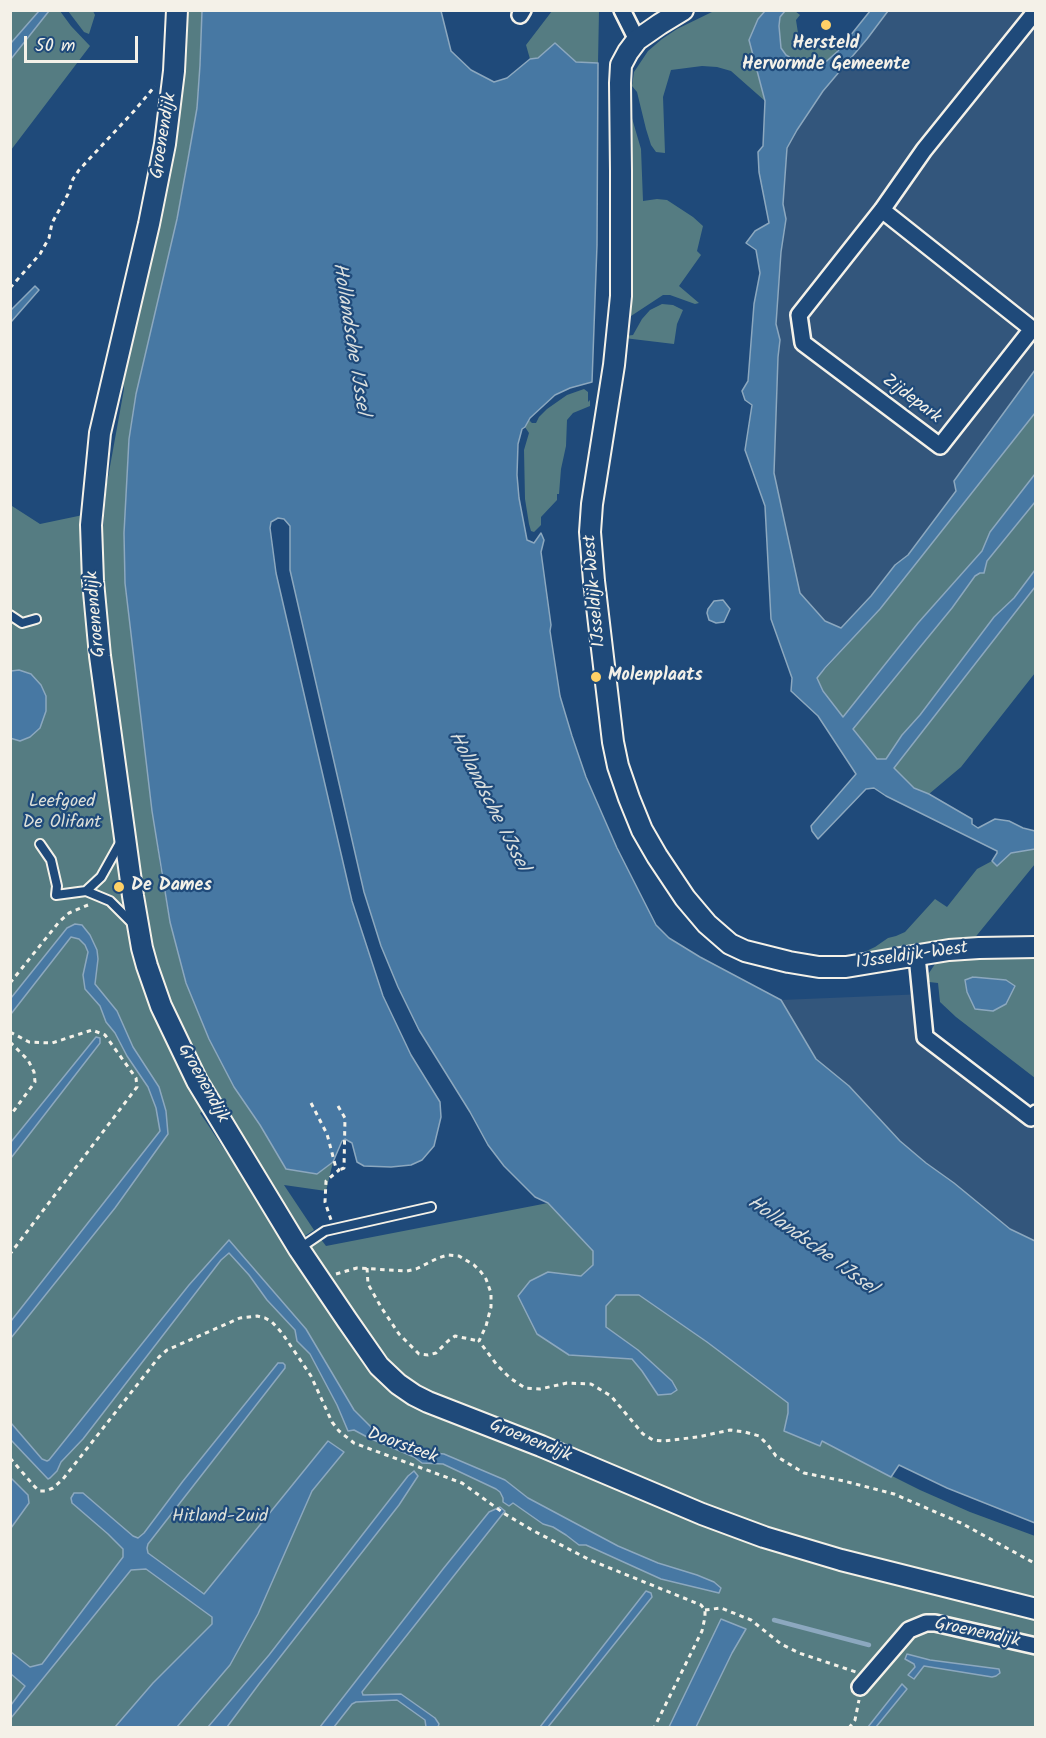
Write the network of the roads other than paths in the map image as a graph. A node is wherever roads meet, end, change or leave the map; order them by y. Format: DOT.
graph roads {
  1 [pos="177,10"];
  2 [pos="622,10"];
  3 [pos="683,10"];
  4 [pos="1035,11"];
  5 [pos="637,40"];
  6 [pos="882,210"];
  7 [pos="10,615"];
  8 [pos="36,619"];
  9 [pos="125,833"];
  10 [pos="40,844"];
  11 [pos="86,891"];
  12 [pos="139,929"];
  13 [pos="1035,947"];
  14 [pos="917,956"];
  15 [pos="1035,1113"];
  16 [pos="431,1207"];
  17 [pos="298,1249"];
  18 [pos="1035,1609"];
  19 [pos="1035,1646"];
  20 [pos="864,1682"];
  1 -- 9 [label="street, Groenendijk"];
  2 -- 5 [label="street"];
  3 -- 5 [label="street"];
  4 -- 6 [label="street, Zijdepark"];
  5 -- 14 [label="street, IJsseldijk-West"];
  6 -- 6 [label="street, Zijdepark"];
  7 -- 8 [label="lane"];
  9 -- 11 [label="lane"];
  9 -- 12 [label="street, Groenendijk"];
  10 -- 11 [label="lane"];
  11 -- 12 [label="lane"];
  12 -- 17 [label="street, Groenendijk"];
  13 -- 14 [label="street, IJsseldijk-West"];
  14 -- 15 [label="street"];
  16 -- 17 [label="lane"];
  17 -- 18 [label="street, Groenendijk"];
  19 -- 20 [label="street, Groenendijk"];
}
